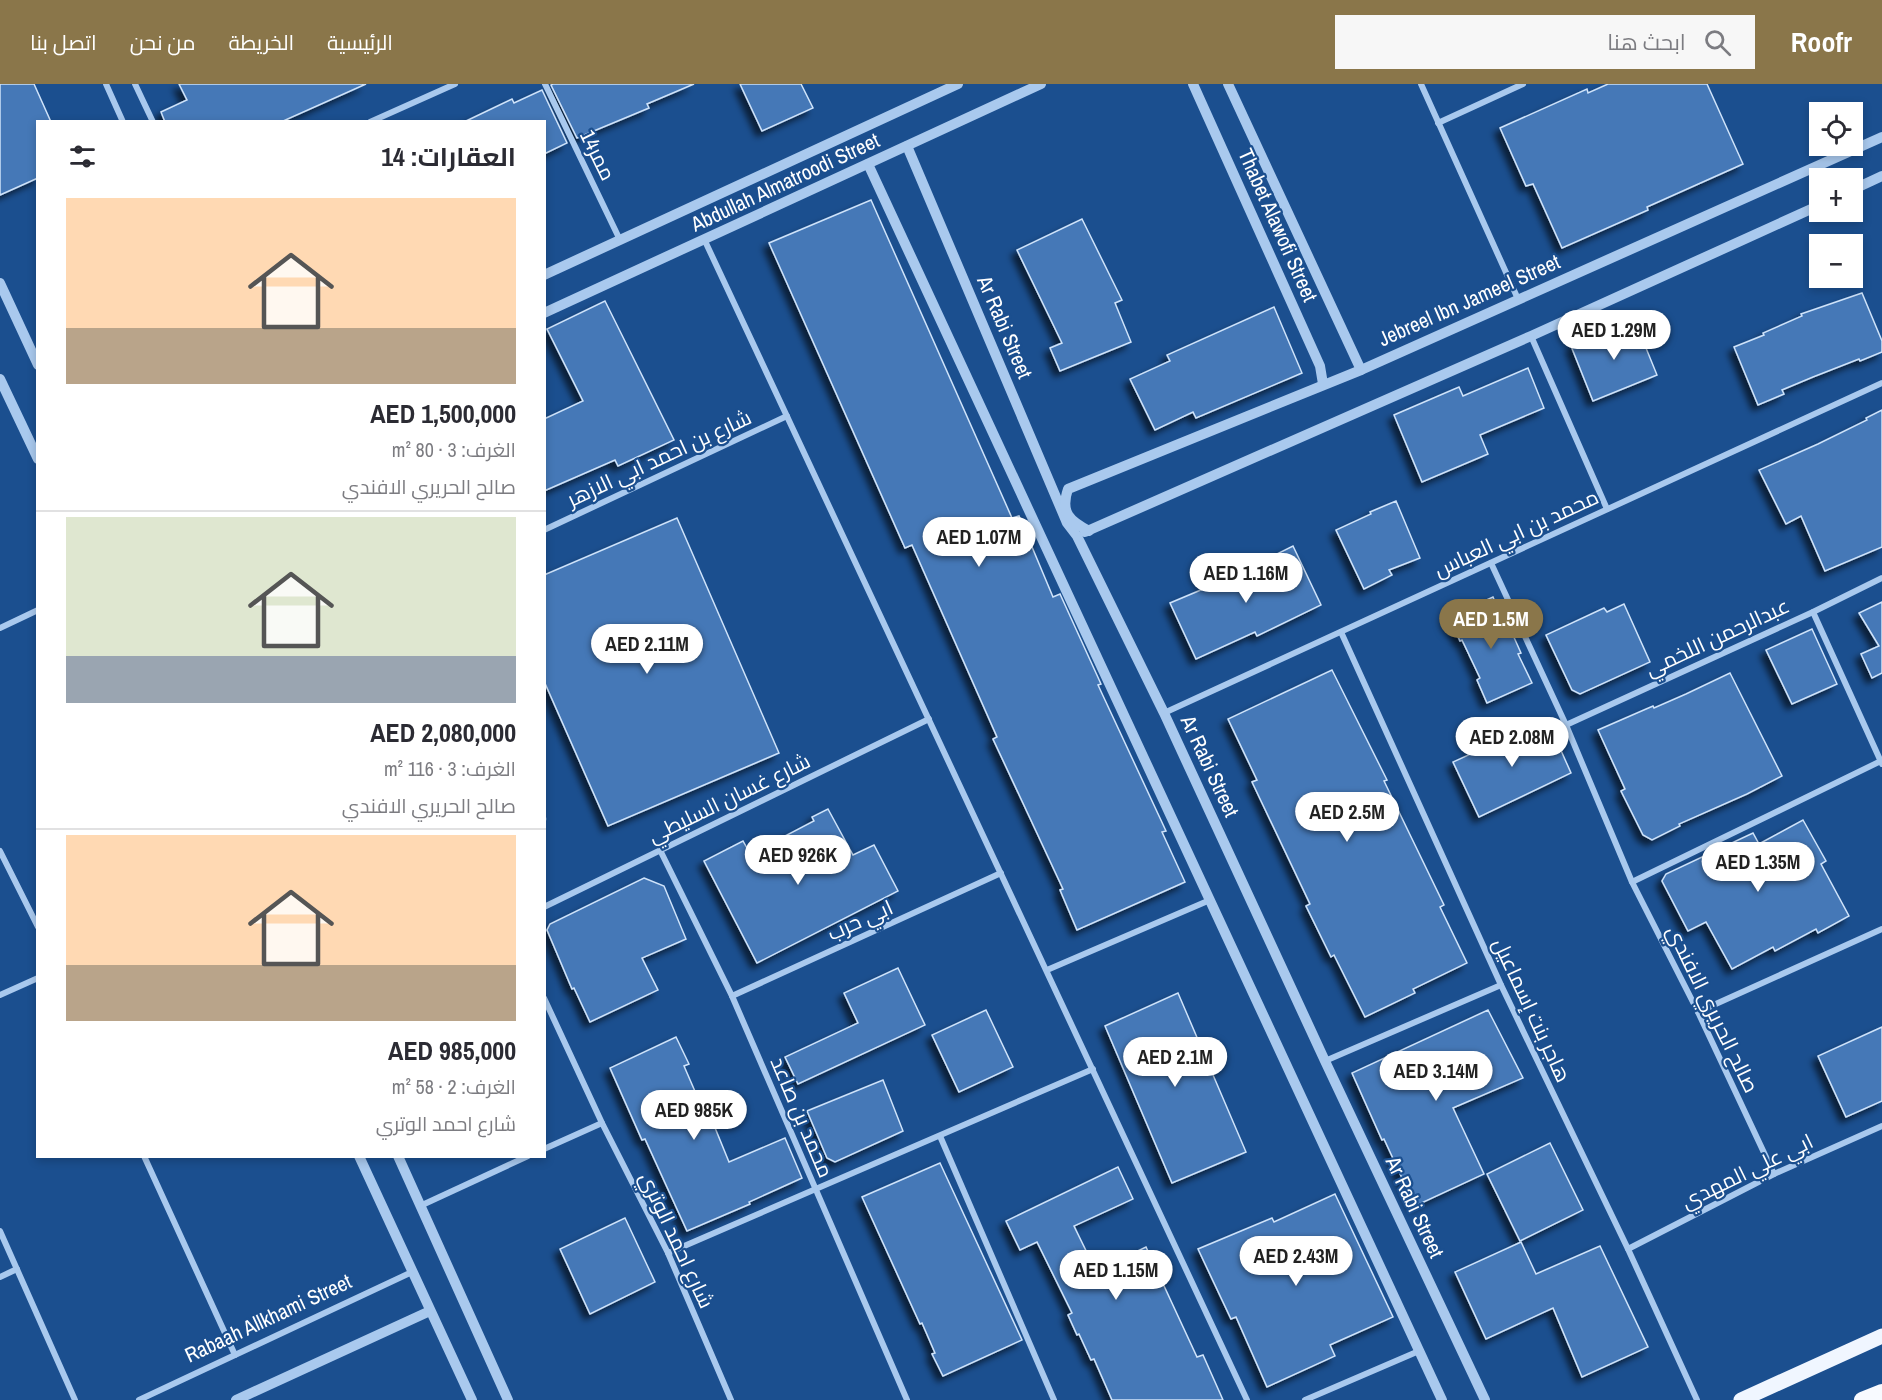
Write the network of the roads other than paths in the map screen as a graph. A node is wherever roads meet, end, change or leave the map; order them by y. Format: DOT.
graph roads {
  1 [pos="106,84"];
  2 [pos="135,84"];
  3 [pos="455,84"];
  4 [pos="545,84"];
  5 [pos="958,84"];
  6 [pos="1041,84"];
  7 [pos="1193,84"];
  8 [pos="1228,84"];
  9 [pos="1421,84"];
  10 [pos="1523,84"];
  11 [pos="122,120"];
  12 [pos="152,120"];
  13 [pos="374,120"];
  14 [pos="1438,123"];
  15 [pos="1882,137"];
  16 [pos="908,146"];
  17 [pos="868,164"];
  18 [pos="1882,176"];
  19 [pos="1863,185"];
  20 [pos="1809,210"];
  21 [pos="620,240"];
  22 [pos="705,241"];
  23 [pos="546,274"];
  24 [pos="0,283"];
  25 [pos="1518,299"];
  26 [pos="546,312"];
  27 [pos="1531,336"];
  28 [pos="1352,350"];
  29 [pos="36,361"];
  30 [pos="1320,366"];
  31 [pos="1361,370"];
  32 [pos="0,379"];
  33 [pos="1882,383"];
  34 [pos="1323,384"];
  35 [pos="787,416"];
  36 [pos="36,455"];
  37 [pos="1607,509"];
  38 [pos="546,529"];
  39 [pos="1089,531"];
  40 [pos="1077,536"];
  41 [pos="1491,563"];
  42 [pos="1882,578"];
  43 [pos="36,611"];
  44 [pos="1814,612"];
  45 [pos="0,628"];
  46 [pos="1341,632"];
  47 [pos="1164,713"];
  48 [pos="929,719"];
  49 [pos="1566,725"];
  50 [pos="1881,762"];
  51 [pos="660,850"];
  52 [pos="0,851"];
  53 [pos="1001,873"];
  54 [pos="1632,882"];
  55 [pos="1210,900"];
  56 [pos="546,906"];
  57 [pos="36,923"];
  58 [pos="1882,929"];
  59 [pos="1047,970"];
  60 [pos="36,979"];
  61 [pos="1501,985"];
  62 [pos="0,995"];
  63 [pos="732,996"];
  64 [pos="546,1002"];
  65 [pos="1698,1012"];
  66 [pos="1325,1061"];
  67 [pos="1093,1069"];
  68 [pos="602,1123"];
  69 [pos="1882,1126"];
  70 [pos="940,1136"];
  71 [pos="546,1148"];
  72 [pos="145,1158"];
  73 [pos="360,1158"];
  74 [pos="399,1158"];
  75 [pos="524,1158"];
  76 [pos="1774,1174"];
  77 [pos="815,1189"];
  78 [pos="420,1206"];
  79 [pos="0,1231"];
  80 [pos="1628,1249"];
  81 [pos="668,1253"];
  82 [pos="17,1269"];
  83 [pos="412,1272"];
  84 [pos="0,1277"];
  85 [pos="430,1311"];
  86 [pos="1882,1336"];
  87 [pos="1419,1351"];
  88 [pos="235,1355"];
  89 [pos="1882,1393"];
  90 [pos="75,1400"];
  91 [pos="139,1400"];
  92 [pos="236,1400"];
  93 [pos="472,1400"];
  94 [pos="508,1400"];
  95 [pos="731,1400"];
  96 [pos="907,1400"];
  97 [pos="1054,1400"];
  98 [pos="1247,1400"];
  99 [pos="1305,1400"];
  100 [pos="1442,1400"];
  101 [pos="1485,1400"];
  102 [pos="1697,1400"];
  103 [pos="1741,1400"];
  104 [pos="1862,1400"];
  105 [pos="1870,1400"];
  1 -- 11 [label="street"];
  2 -- 12 [label="street"];
  3 -- 13 [label="street"];
  4 -- 21 [label="street, ممر14"];
  5 -- 21 [label="street, Abdullah Almatroodi Street"];
  6 -- 16 [label="street, Abdullah Almatroodi Street"];
  7 -- 30 [label="street, Thabet Alawofi Street"];
  8 -- 28 [label="street, Thabet Alawofi Street"];
  9 -- 14 [label="street"];
  10 -- 14 [label="street"];
  14 -- 25 [label="street"];
  15 -- 25 [label="street, Jebreel Ibn Jameel Street"];
  16 -- 17 [label="street, Abdullah Almatroodi Street"];
  16 -- 40 [label="street, Ar Rabi Street"];
  17 -- 22 [label="street, Abdullah Almatroodi Street"];
  17 -- 55 [label="street"];
  18 -- 19 [label="street"];
  20 -- 27 [label="street"];
  21 -- 23 [label="street, Abdullah Almatroodi Street"];
  22 -- 26 [label="street, Abdullah Almatroodi Street"];
  22 -- 35 [label="street"];
  24 -- 29 [label="street"];
  25 -- 31 [label="street, Jebreel Ibn Jameel Street"];
  27 -- 37 [label="street"];
  27 -- 39 [label="street"];
  28 -- 30 [label="street"];
  28 -- 31 [label="street, Thabet Alawofi Street"];
  30 -- 34 [label="street, Thabet Alawofi Street"];
  31 -- 34 [label="street, Jebreel Ibn Jameel Street"];
  32 -- 36 [label="street"];
  33 -- 37 [label="street, محمد بن ابي العباس"];
  34 -- 39 [label="street, Jebreel Ibn Jameel Street"];
  35 -- 38 [label="street, شارع بن احمد ابي الازهر"];
  35 -- 48 [label="street"];
  37 -- 41 [label="street, محمد بن ابي العباس"];
  39 -- 40 [label="street"];
  40 -- 47 [label="street, Ar Rabi Street"];
  41 -- 46 [label="street, محمد بن ابي العباس"];
  41 -- 49 [label="street, صالح الحريري الافندي"];
  42 -- 44 [label="street, عبدالرحمن اللخمي"];
  43 -- 45 [label="street"];
  44 -- 49 [label="street, عبدالرحمن اللخمي"];
  44 -- 50 [label="street"];
  46 -- 47 [label="street, محمد بن ابي العباس"];
  46 -- 61 [label="street, هاجر بنت إسماعيل"];
  47 -- 66 [label="street, Ar Rabi Street"];
  48 -- 51 [label="street, شارع غسان السليطي"];
  48 -- 53 [label="street"];
  49 -- 54 [label="street, صالح الحريري الافندي"];
  50 -- 54 [label="street"];
  51 -- 56 [label="street, شارع غسان السليطي"];
  51 -- 63 [label="street, محمد بن صاعد"];
  52 -- 57 [label="street"];
  53 -- 59 [label="street"];
  53 -- 63 [label="street, ابي حرب"];
  54 -- 65 [label="street, صالح الحريري الافندي"];
  55 -- 59 [label="street"];
  55 -- 87 [label="street"];
  58 -- 65 [label="street"];
  59 -- 67 [label="street"];
  60 -- 62 [label="street"];
  61 -- 66 [label="street"];
  61 -- 80 [label="street, هاجر بنت إسماعيل"];
  63 -- 77 [label="street, محمد بن صاعد"];
  64 -- 68 [label="street, شارع احمد الوتري"];
  65 -- 76 [label="street, صالح الحريري الافندي"];
  66 -- 101 [label="street, Ar Rabi Street"];
  67 -- 70 [label="street"];
  67 -- 98 [label="street"];
  68 -- 71 [label="street"];
  68 -- 81 [label="street, شارع احمد الوتري"];
  69 -- 76 [label="street, ابي علي المهدي"];
  70 -- 77 [label="street"];
  70 -- 97 [label="street"];
  72 -- 88 [label="street"];
  73 -- 83 [label="street"];
  74 -- 78 [label="street"];
  75 -- 78 [label="street"];
  76 -- 80 [label="street, ابي علي المهدي"];
  77 -- 81 [label="street"];
  77 -- 96 [label="street, محمد بن صاعد"];
  78 -- 94 [label="street"];
  79 -- 82 [label="street"];
  80 -- 102 [label="street, هاجر بنت إسماعيل"];
  81 -- 95 [label="street, شارع احمد الوتري"];
  82 -- 84 [label="street"];
  82 -- 90 [label="street"];
  83 -- 85 [label="street"];
  83 -- 88 [label="street, Rabaah Allkhami Street"];
  85 -- 92 [label="street"];
  85 -- 93 [label="street"];
  86 -- 103 [label="main road"];
  87 -- 99 [label="street"];
  87 -- 100 [label="street"];
  88 -- 91 [label="street, Rabaah Allkhami Street"];
  89 -- 104 [label="highway"];
  89 -- 105 [label="highway"];
}
